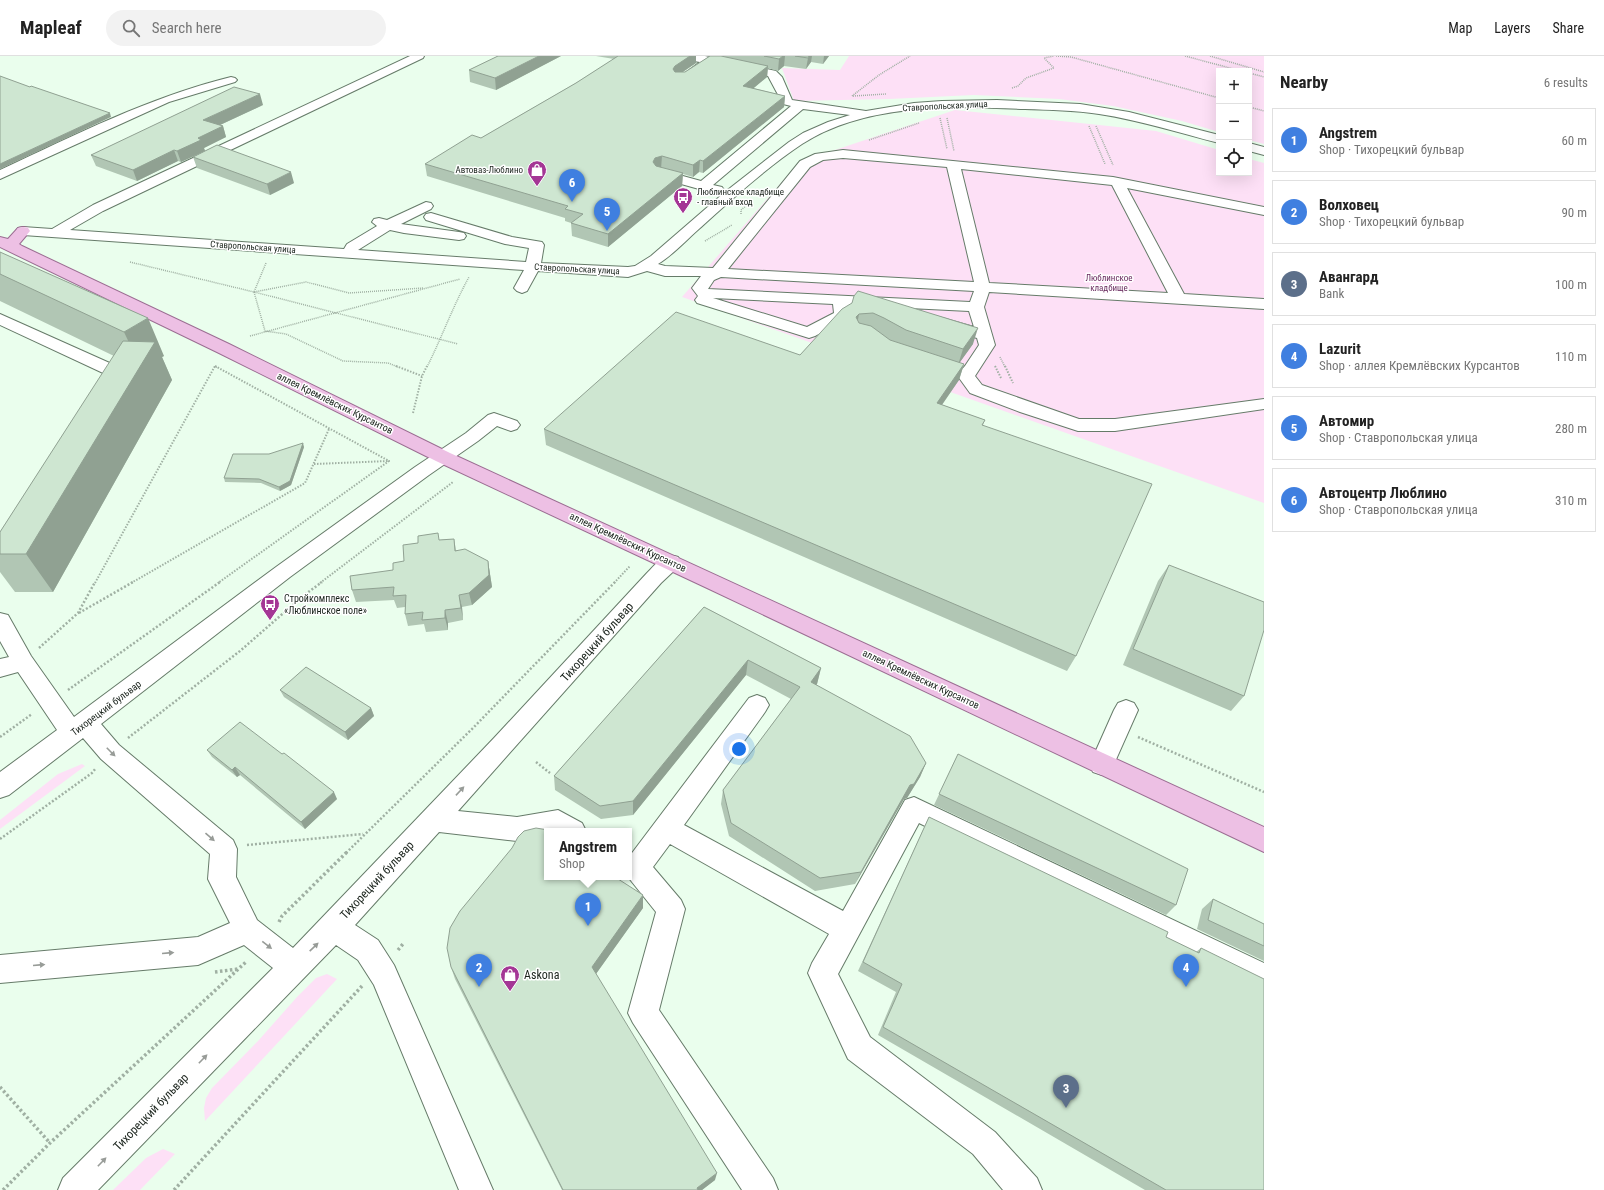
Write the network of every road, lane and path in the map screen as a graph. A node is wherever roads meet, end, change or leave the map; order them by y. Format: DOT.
graph roads {
  1 [pos="419,56"];
  2 [pos="681,56"];
  3 [pos="1055,56"];
  4 [pos="1185,56"];
  5 [pos="1210,56"];
  6 [pos="710,60"];
  7 [pos="1230,68"];
  8 [pos="1264,72"];
  9 [pos="1252,74"];
  10 [pos="1264,77"];
  11 [pos="231,80"];
  12 [pos="680,80"];
  13 [pos="1007,90"];
  14 [pos="892,94"];
  15 [pos="853,96"];
  16 [pos="1216,97"];
  17 [pos="800,105"];
  18 [pos="1252,108"];
  19 [pos="840,111"];
  20 [pos="1264,111"];
  21 [pos="870,114"];
  22 [pos="946,114"];
  23 [pos="940,116"];
  24 [pos="852,119"];
  25 [pos="925,121"];
  26 [pos="1089,126"];
  27 [pos="1097,126"];
  28 [pos="1216,138"];
  29 [pos="866,141"];
  30 [pos="1252,148"];
  31 [pos="1264,151"];
  32 [pos="954,164"];
  33 [pos="661,174"];
  34 [pos="0,175"];
  35 [pos="1115,182"];
  36 [pos="704,186"];
  37 [pos="730,194"];
  38 [pos="1264,211"];
  39 [pos="383,223"];
  40 [pos="0,229"];
  41 [pos="23,231"];
  42 [pos="55,233"];
  43 [pos="72,234"];
  44 [pos="0,241"];
  45 [pos="510,241"];
  46 [pos="17,249"];
  47 [pos="349,254"];
  48 [pos="32,257"];
  49 [pos="130,262"];
  50 [pos="266,263"];
  51 [pos="646,266"];
  52 [pos="533,267"];
  53 [pos="716,274"];
  54 [pos="897,283"];
  55 [pos="429,287"];
  56 [pos="522,288"];
  57 [pos="983,288"];
  58 [pos="254,292"];
  59 [pos="703,292"];
  60 [pos="1179,298"];
  61 [pos="841,300"];
  62 [pos="901,303"];
  63 [pos="1264,304"];
  64 [pos="976,308"];
  65 [pos="332,313"];
  66 [pos="0,319"];
  67 [pos="266,331"];
  68 [pos="250,336"];
  69 [pos="441,339"];
  70 [pos="458,344"];
  71 [pos="985,344"];
  72 [pos="422,376"];
  73 [pos="113,396"];
  74 [pos="1264,404"];
  75 [pos="1019,406"];
  76 [pos="413,413"];
  77 [pos="511,425"];
  78 [pos="329,429"];
  79 [pos="443,457"];
  80 [pos="389,461"];
  81 [pos="314,464"];
  82 [pos="458,479"];
  83 [pos="624,562"];
  84 [pos="671,562"];
  85 [pos="78,613"];
  86 [pos="0,620"];
  87 [pos="23,662"];
  88 [pos="0,668"];
  89 [pos="50,702"];
  90 [pos="757,705"];
  91 [pos="1122,719"];
  92 [pos="79,728"];
  93 [pos="0,737"];
  94 [pos="110,752"];
  95 [pos="536,762"];
  96 [pos="1102,764"];
  97 [pos="550,773"];
  98 [pos="0,787"];
  99 [pos="1264,792"];
  100 [pos="433,820"];
  101 [pos="568,828"];
  102 [pos="666,828"];
  103 [pos="364,834"];
  104 [pos="0,839"];
  105 [pos="1264,840"];
  106 [pos="241,845"];
  107 [pos="633,866"];
  108 [pos="334,927"];
  109 [pos="848,929"];
  110 [pos="256,937"];
  111 [pos="403,944"];
  112 [pos="294,966"];
  113 [pos="380,968"];
  114 [pos="0,969"];
  115 [pos="1264,978"];
  116 [pos="0,1087"];
  117 [pos="50,1143"];
  118 [pos="3,1190"];
  119 [pos="75,1190"];
  120 [pos="174,1190"];
  121 [pos="476,1190"];
  122 [pos="761,1190"];
  123 [pos="1025,1190"];
  1 -- 42 [label="street"];
  2 -- 6 [label="street"];
  3 -- 13 [label="path"];
  3 -- 16 [label="path"];
  4 -- 7 [label="path"];
  5 -- 8 [label="path"];
  6 -- 12 [label="street"];
  6 -- 17 [label="street"];
  9 -- 10 [label="path"];
  11 -- 34 [label="street"];
  14 -- 15 [label="path"];
  17 -- 19 [label="street"];
  17 -- 36 [label="street"];
  18 -- 20 [label="path"];
  19 -- 21 [label="street"];
  19 -- 24 [label="street"];
  21 -- 24 [label="street, Ставропольская улица"];
  21 -- 28 [label="street, Ставропольская улица"];
  22 -- 32 [label="path"];
  23 -- 32 [label="path"];
  24 -- 37 [label="street, Ставропольская улица"];
  25 -- 29 [label="path"];
  26 -- 35 [label="path"];
  27 -- 35 [label="path"];
  30 -- 31 [label="street"];
  32 -- 35 [label="street"];
  32 -- 53 [label="street"];
  32 -- 57 [label="street"];
  33 -- 36 [label="street"];
  35 -- 38 [label="street"];
  35 -- 60 [label="street"];
  36 -- 37 [label="street"];
  37 -- 51 [label="street, Ставропольская улица"];
  39 -- 45 [label="street"];
  39 -- 45 [label="street"];
  39 -- 47 [label="street"];
  40 -- 41 [label="main road, Ставропольская улица"];
  41 -- 42 [label="street, Ставропольская улица"];
  41 -- 46 [label="main road"];
  42 -- 43 [label="street, Ставропольская улица"];
  43 -- 47 [label="street, Ставропольская улица"];
  43 -- 48 [label="street"];
  44 -- 46 [label="main road, аллея Кремлёвских Курсантов"];
  45 -- 52 [label="street"];
  46 -- 48 [label="main road, аллея Кремлёвских Курсантов"];
  47 -- 52 [label="street, Ставропольская улица"];
  48 -- 79 [label="main road, аллея Кремлёвских Курсантов"];
  49 -- 58 [label="path"];
  50 -- 58 [label="path"];
  51 -- 52 [label="street, Ставропольская улица"];
  51 -- 53 [label="street"];
  52 -- 56 [label="street"];
  53 -- 54 [label="street"];
  53 -- 59 [label="street"];
  54 -- 57 [label="street"];
  54 -- 62 [label="street"];
  55 -- 58 [label="path"];
  55 -- 65 [label="path"];
  55 -- 69 [label="path"];
  57 -- 60 [label="street"];
  57 -- 64 [label="street"];
  58 -- 65 [label="path"];
  58 -- 67 [label="path"];
  59 -- 61 [label="street"];
  59 -- 61 [label="street"];
  60 -- 63 [label="street"];
  61 -- 62 [label="street"];
  62 -- 64 [label="street"];
  62 -- 71 [label="street"];
  64 -- 71 [label="street"];
  65 -- 67 [label="path"];
  65 -- 69 [label="path"];
  66 -- 73 [label="street"];
  67 -- 68 [label="path"];
  67 -- 72 [label="path"];
  69 -- 70 [label="path"];
  69 -- 72 [label="path"];
  71 -- 75 [label="path"];
  71 -- 75 [label="path"];
  71 -- 75 [label="street"];
  72 -- 76 [label="path"];
  74 -- 75 [label="street"];
  77 -- 79 [label="street, Тихорецкий бульвар"];
  78 -- 80 [label="path"];
  78 -- 81 [label="path"];
  78 -- 85 [label="path"];
  79 -- 84 [label="main road, аллея Кремлёвских Курсантов"];
  79 -- 92 [label="street, Тихорецкий бульвар"];
  80 -- 81 [label="path"];
  80 -- 89 [label="path"];
  81 -- 85 [label="path"];
  82 -- 94 [label="path"];
  83 -- 103 [label="path"];
  84 -- 96 [label="main road, аллея Кремлёвских Курсантов"];
  100 -- 84 [label="street, Тихорецкий бульвар, one-way"];
  85 -- 87 [label="path"];
  86 -- 87 [label="street"];
  87 -- 88 [label="street"];
  87 -- 89 [label="street"];
  89 -- 92 [label="street"];
  89 -- 93 [label="path"];
  90 -- 102 [label="street"];
  91 -- 96 [label="street"];
  91 -- 99 [label="path"];
  92 -- 94 [label="street"];
  92 -- 98 [label="street, Тихорецкий бульвар"];
  94 -- 104 [label="path"];
  94 -- 110 [label="street, one-way"];
  95 -- 97 [label="path"];
  96 -- 105 [label="main road, аллея Кремлёвских Курсантов"];
  100 -- 101 [label="street"];
  100 -- 108 [label="street, Тихорецкий бульвар"];
  102 -- 107 [label="street"];
  102 -- 109 [label="street"];
  103 -- 106 [label="path"];
  103 -- 110 [label="path"];
  107 -- 122 [label="street"];
  112 -- 108 [label="street, Тихорецкий бульвар, one-way"];
  108 -- 113 [label="street"];
  109 -- 115 [label="street"];
  109 -- 123 [label="street"];
  110 -- 112 [label="street, one-way"];
  114 -- 110 [label="street, one-way"];
  110 -- 117 [label="path"];
  111 -- 113 [label="path"];
  119 -- 112 [label="street, Тихорецкий бульвар, one-way"];
  113 -- 120 [label="path"];
  113 -- 121 [label="street"];
  116 -- 117 [label="path"];
  117 -- 118 [label="path"];
}
